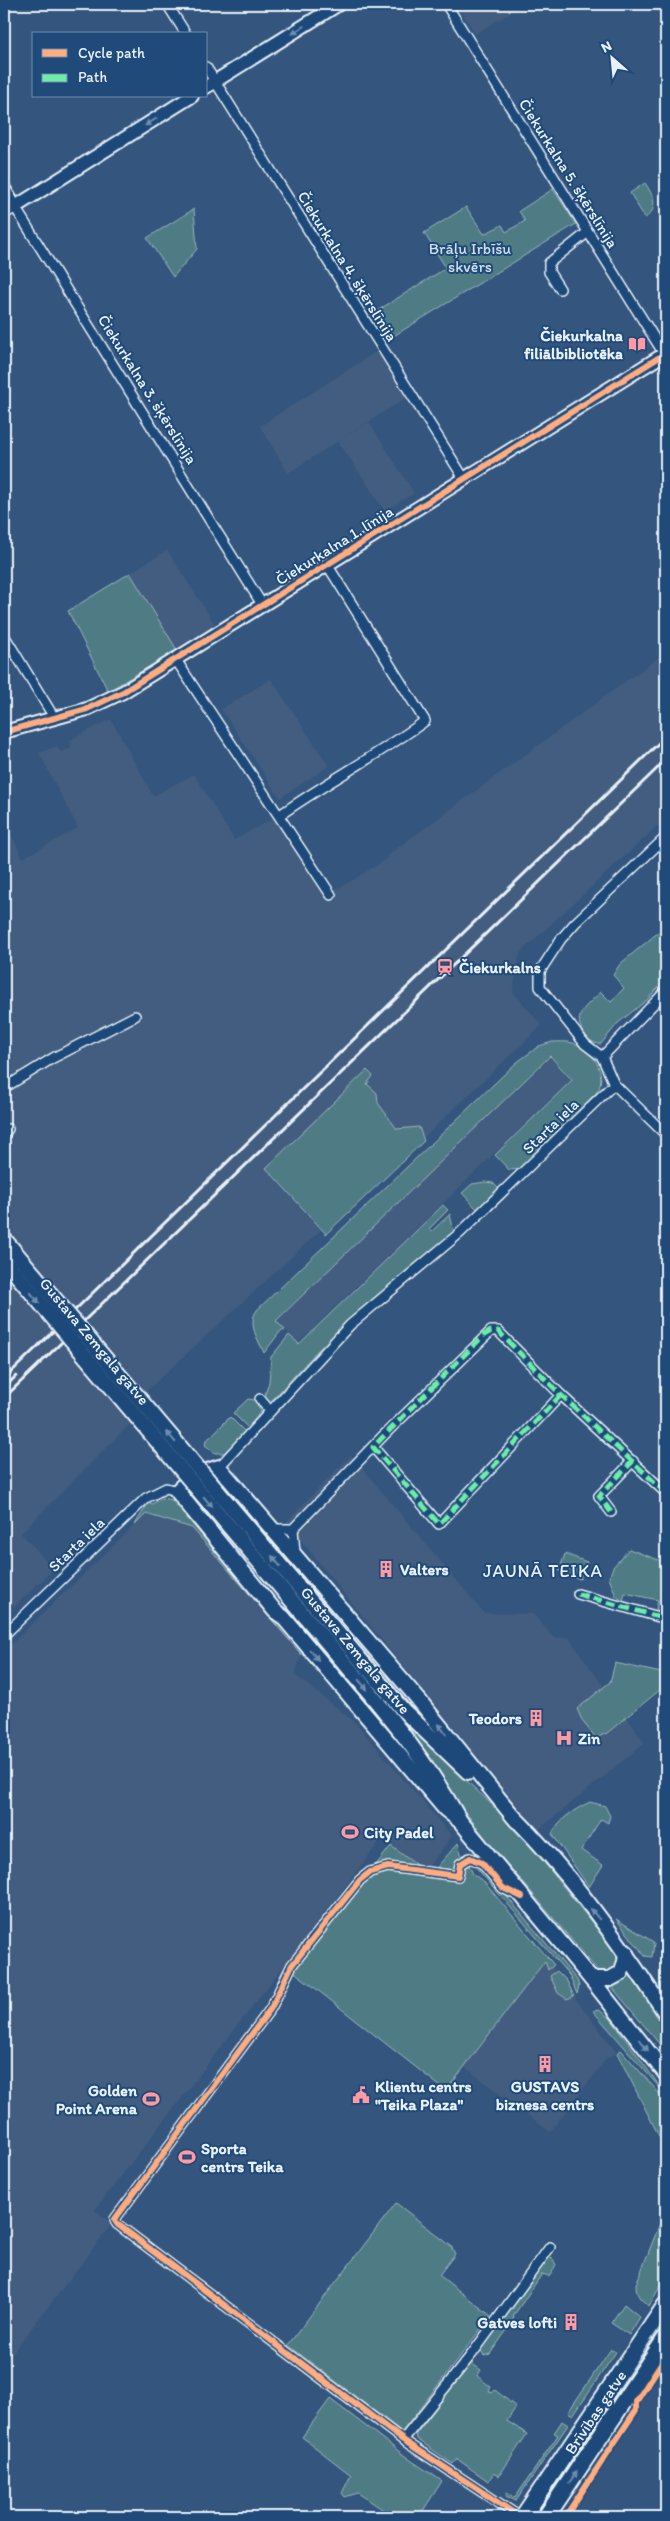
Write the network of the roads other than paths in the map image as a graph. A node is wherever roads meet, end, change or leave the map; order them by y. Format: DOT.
graph roads {
  1 [pos="167,4"];
  2 [pos="339,4"];
  3 [pos="446,4"];
  4 [pos="185,32"];
  5 [pos="211,84"];
  6 [pos="189,98"];
  7 [pos="4,189"];
  8 [pos="16,208"];
  9 [pos="4,215"];
  10 [pos="588,232"];
  11 [pos="560,289"];
  12 [pos="666,355"];
  13 [pos="465,480"];
  14 [pos="328,566"];
  15 [pos="263,606"];
  16 [pos="4,635"];
  17 [pos="176,660"];
  18 [pos="55,719"];
  19 [pos="4,732"];
  20 [pos="280,815"];
  21 [pos="666,837"];
  22 [pos="331,894"];
  23 [pos="666,991"];
  24 [pos="135,1016"];
  25 [pos="602,1057"];
  26 [pos="614,1084"];
  27 [pos="4,1088"];
  28 [pos="666,1135"];
  29 [pos="4,1239"];
  30 [pos="4,1260"];
  31 [pos="561,1395"];
  32 [pos="260,1399"];
  33 [pos="270,1410"];
  34 [pos="373,1447"];
  35 [pos="633,1461"];
  36 [pos="219,1466"];
  37 [pos="177,1491"];
  38 [pos="666,1493"];
  39 [pos="611,1512"];
  40 [pos="272,1529"];
  41 [pos="293,1529"];
  42 [pos="294,1553"];
  43 [pos="578,1594"];
  44 [pos="303,1603"];
  45 [pos="666,1619"];
  46 [pos="4,1635"];
  47 [pos="517,1820"];
  48 [pos="460,1821"];
  49 [pos="522,1898"];
  50 [pos="626,1952"];
  51 [pos="592,1979"];
  52 [pos="666,2014"];
  53 [pos="666,2074"];
  54 [pos="550,2247"];
  55 [pos="666,2305"];
  56 [pos="666,2338"];
  57 [pos="403,2440"];
  58 [pos="521,2517"];
  59 [pos="546,2517"];
  1 -- 4 [label="street"];
  2 -- 5 [label="street, one-way"];
  3 -- 10 [label="street, Čiekurkalna 5. šķērslīnija"];
  5 -- 13 [label="street, Čiekurkalna 4. šķērslīnija"];
  6 -- 8 [label="street, one-way"];
  7 -- 8 [label="street, Čiekurkalna 3. šķērslīnija"];
  8 -- 9 [label="street"];
  8 -- 15 [label="street, Čiekurkalna 3. šķērslīnija"];
  10 -- 11 [label="street"];
  10 -- 12 [label="street, Čiekurkalna 5. šķērslīnija"];
  12 -- 13 [label="street, Čiekurkalna 1. līnija"];
  13 -- 14 [label="street, Čiekurkalna 1. līnija"];
  14 -- 15 [label="street, Čiekurkalna 1. līnija"];
  14 -- 20 [label="street"];
  15 -- 17 [label="street, Čiekurkalna 1. līnija"];
  16 -- 18 [label="street"];
  17 -- 18 [label="street, Čiekurkalna 1. līnija"];
  17 -- 20 [label="street"];
  18 -- 19 [label="street, Čiekurkalna 1. līnija"];
  20 -- 22 [label="street"];
  21 -- 25 [label="street"];
  23 -- 25 [label="street"];
  24 -- 27 [label="street"];
  25 -- 26 [label="street"];
  26 -- 28 [label="street"];
  26 -- 33 [label="street, Starta iela"];
  44 -- 29 [label="main road, Gustava Zemgala gatve, one-way, bridge"];
  30 -- 44 [label="main road, Gustava Zemgala gatve, one-way, bridge"];
  31 -- 34 [label="street"];
  31 -- 34 [label="street"];
  31 -- 35 [label="street"];
  32 -- 33 [label="street"];
  33 -- 36 [label="street, Starta iela"];
  34 -- 41 [label="street"];
  35 -- 38 [label="street"];
  35 -- 39 [label="street"];
  36 -- 37 [label="main road"];
  36 -- 40 [label="main road"];
  37 -- 46 [label="street, Starta iela"];
  37 -- 48 [label="main road, one-way"];
  40 -- 41 [label="street"];
  40 -- 42 [label="main road"];
  41 -- 42 [label="street"];
  47 -- 42 [label="main road, one-way"];
  43 -- 45 [label="street"];
  44 -- 47 [label="main road, Gustava Zemgala gatve"];
  44 -- 48 [label="main road, Gustava Zemgala gatve, one-way"];
  50 -- 47 [label="main road, Gustava Zemgala gatve, one-way"];
  48 -- 49 [label="main road, Gustava Zemgala gatve"];
  49 -- 51 [label="main road, Gustava Zemgala gatve"];
  49 -- 57 [label="street"];
  50 -- 51 [label="main road"];
  50 -- 52 [label="main road, Gustava Zemgala gatve"];
  51 -- 53 [label="main road, Gustava Zemgala gatve, one-way"];
  54 -- 57 [label="street"];
  55 -- 58 [label="highway, Brīvības gatve"];
  59 -- 56 [label="highway, Brīvības gatve, one-way"];
  57 -- 58 [label="street"];
}
